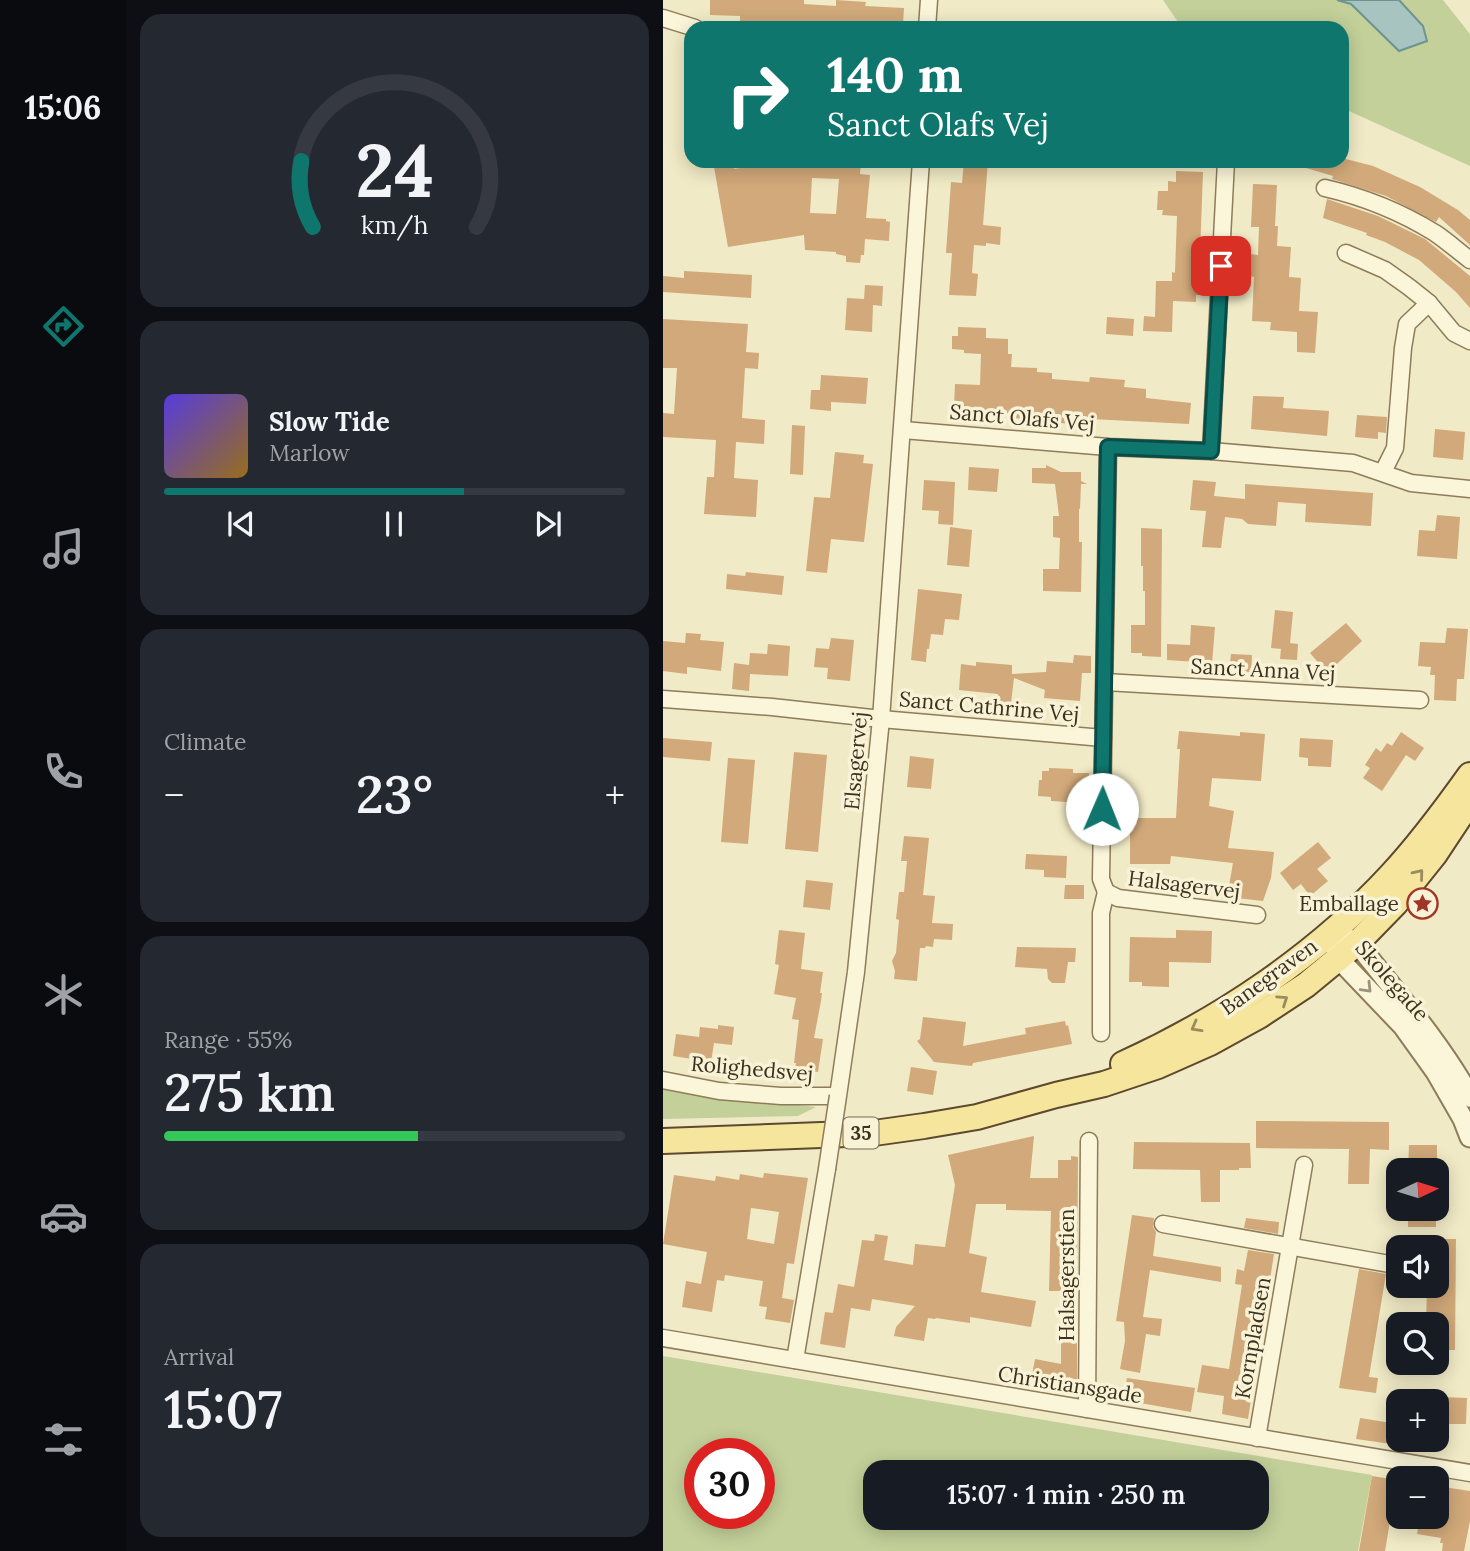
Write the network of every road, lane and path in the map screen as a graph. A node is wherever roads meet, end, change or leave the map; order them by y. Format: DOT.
graph roads {
  1 [pos="929,0"];
  2 [pos="663,18"];
  3 [pos="928,21"];
  4 [pos="684,25"];
  5 [pos="921,168"];
  6 [pos="1226,168"];
  7 [pos="1325,188"];
  8 [pos="1346,253"];
  9 [pos="1470,260"];
  10 [pos="1429,303"];
  11 [pos="1470,341"];
  12 [pos="903,430"];
  13 [pos="1108,447"];
  14 [pos="1211,451"];
  15 [pos="1383,472"];
  16 [pos="1470,489"];
  17 [pos="1105,682"];
  18 [pos="663,699"];
  19 [pos="1420,700"];
  20 [pos="881,719"];
  21 [pos="1103,738"];
  22 [pos="1470,775"];
  23 [pos="1470,801"];
  24 [pos="1106,892"];
  25 [pos="1257,915"];
  26 [pos="1332,932"];
  27 [pos="1347,951"];
  28 [pos="1101,1032"];
  29 [pos="663,1080"];
  30 [pos="1056,1095"];
  31 [pos="839,1096"];
  32 [pos="1470,1097"];
  33 [pos="1470,1137"];
  34 [pos="663,1141"];
  35 [pos="1089,1142"];
  36 [pos="1304,1165"];
  37 [pos="1163,1224"];
  38 [pos="1290,1246"];
  39 [pos="1386,1263"];
  40 [pos="663,1338"];
  41 [pos="795,1360"];
  42 [pos="1087,1409"];
  43 [pos="1257,1437"];
  44 [pos="1470,1473"];
  1 -- 3 [label="street"];
  2 -- 4 [label="street"];
  5 -- 12 [label="street, Elsagervej"];
  6 -- 14 [label="street"];
  7 -- 9 [label="street"];
  8 -- 10 [label="street"];
  10 -- 11 [label="street"];
  10 -- 15 [label="street"];
  12 -- 13 [label="street, Sanct Olafs Vej"];
  12 -- 20 [label="street, Elsagervej"];
  13 -- 14 [label="street, Sanct Olafs Vej"];
  13 -- 17 [label="street, Halsagervej"];
  14 -- 15 [label="street, Sanct Olafs Vej"];
  15 -- 16 [label="street, Sanct Olafs Vej"];
  17 -- 19 [label="street, Sanct Anna Vej"];
  17 -- 21 [label="street, Halsagervej"];
  18 -- 20 [label="street, Sanct Cathrine Vej"];
  20 -- 21 [label="street, Sanct Cathrine Vej"];
  20 -- 31 [label="street, Elsagervej"];
  21 -- 24 [label="street, Halsagervej"];
  22 -- 26 [label="main road, Banegraven / 35"];
  27 -- 23 [label="main road, Banegraven / 35, one-way"];
  24 -- 25 [label="street, Halsagervej"];
  24 -- 28 [label="street, Halsagervej"];
  26 -- 27 [label="street, Skolegade"];
  26 -- 30 [label="main road, Banegraven / 35, one-way"];
  30 -- 27 [label="main road, Banegraven / 35, one-way"];
  27 -- 32 [label="street, Skolegade"];
  27 -- 33 [label="street, Skolegade, one-way"];
  29 -- 31 [label="street, Rolighedsvej"];
  30 -- 34 [label="main road, Banegraven / 35"];
  31 -- 41 [label="street, Elsagervej, bridge"];
  35 -- 42 [label="street, Halsagerstien"];
  36 -- 38 [label="street, Kornpladsen"];
  37 -- 38 [label="street"];
  38 -- 39 [label="street"];
  38 -- 43 [label="street, Kornpladsen"];
  40 -- 41 [label="street, Christiansgade"];
  41 -- 42 [label="street, Christiansgade"];
  42 -- 43 [label="street, Christiansgade"];
  43 -- 44 [label="street, Christiansgade"];
}
